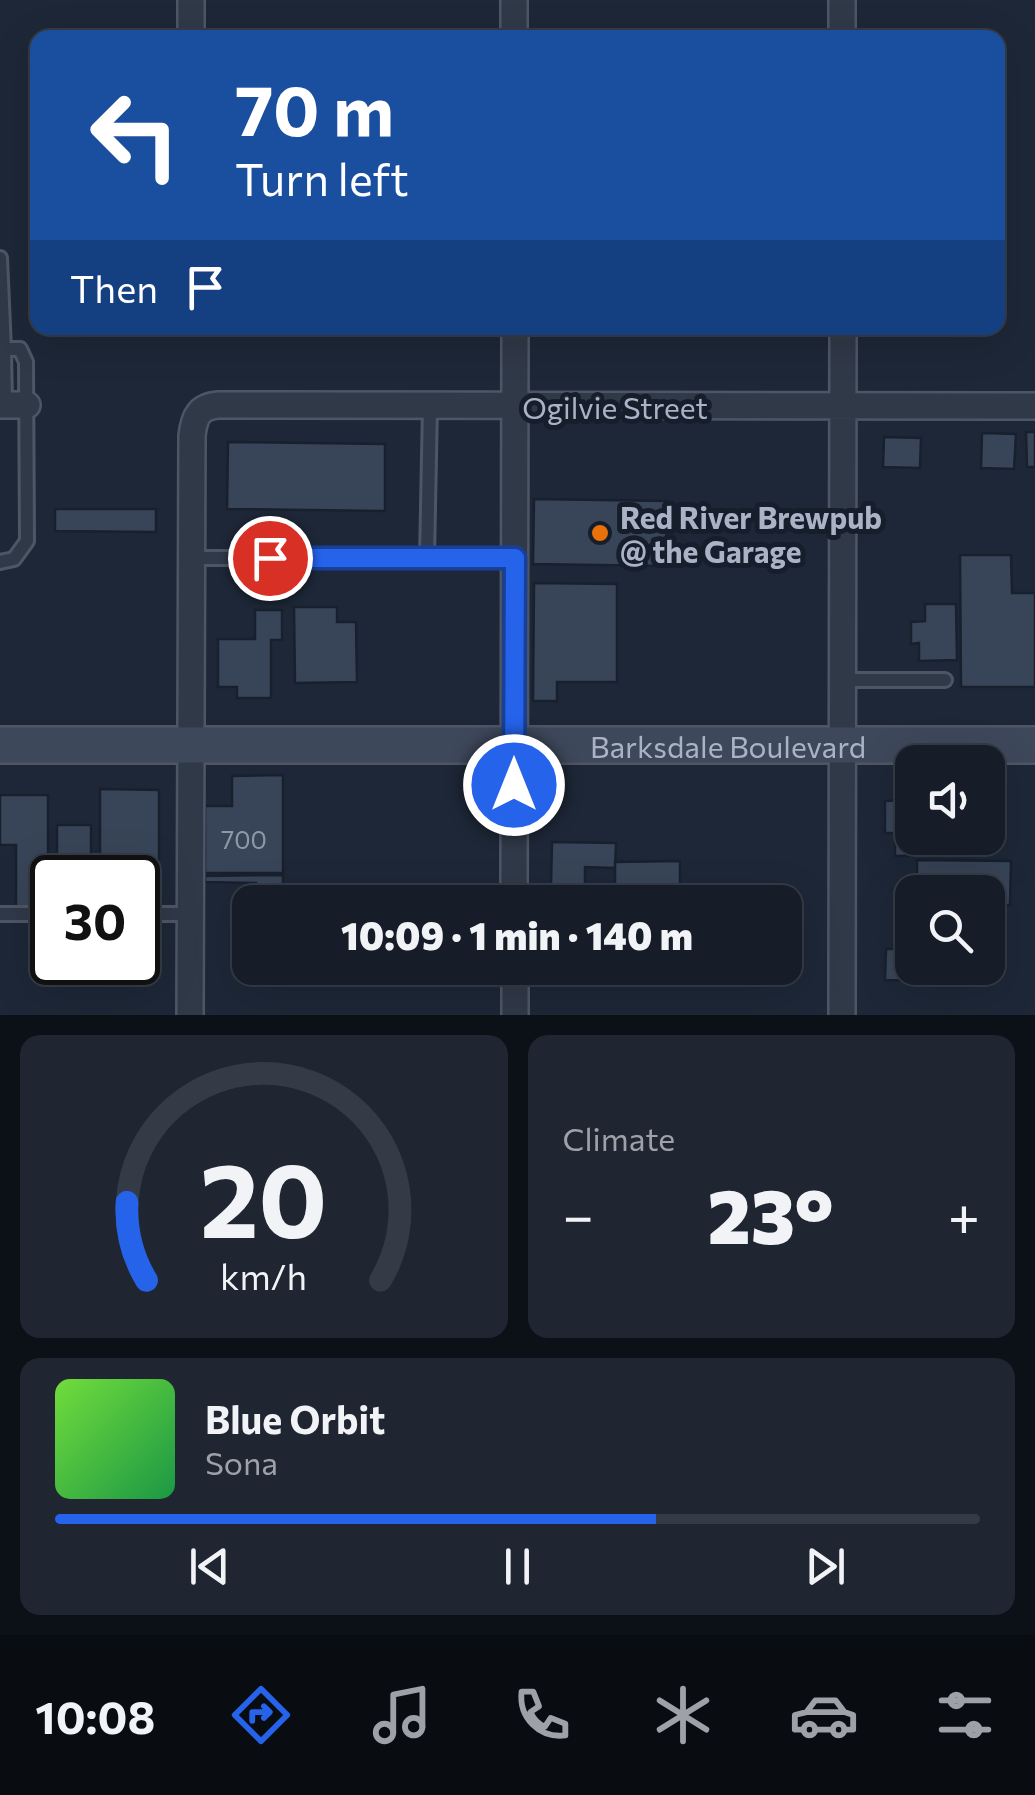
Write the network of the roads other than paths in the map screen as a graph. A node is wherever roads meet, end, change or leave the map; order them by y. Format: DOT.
graph roads {
  1 [pos="191,0"];
  2 [pos="514,0"];
  3 [pos="842,0"];
  4 [pos="191,30"];
  5 [pos="514,30"];
  6 [pos="842,30"];
  7 [pos="0,258"];
  8 [pos="515,335"];
  9 [pos="843,335"];
  10 [pos="2,349"];
  11 [pos="11,405"];
  12 [pos="430,406"];
  13 [pos="516,406"];
  14 [pos="843,406"];
  15 [pos="1035,406"];
  16 [pos="192,558"];
  17 [pos="427,558"];
  18 [pos="515,558"];
  19 [pos="0,562"];
  20 [pos="844,680"];
  21 [pos="946,680"];
  22 [pos="1035,744"];
  23 [pos="0,745"];
  24 [pos="191,745"];
  25 [pos="844,745"];
  26 [pos="514,746"];
  27 [pos="514,885"];
  28 [pos="0,914"];
  29 [pos="30,914"];
  30 [pos="160,914"];
  31 [pos="190,914"];
  32 [pos="515,985"];
  33 [pos="190,1015"];
  34 [pos="515,1015"];
  35 [pos="842,1015"];
  1 -- 4 [label="street"];
  2 -- 5 [label="street"];
  3 -- 6 [label="street"];
  7 -- 10 [label="lane"];
  8 -- 13 [label="street"];
  9 -- 14 [label="street"];
  10 -- 11 [label="lane"];
  10 -- 11 [label="lane"];
  11 -- 19 [label="lane"];
  12 -- 13 [label="street, Ogilvie Street"];
  12 -- 16 [label="street, Ogilvie Street"];
  12 -- 17 [label="lane"];
  13 -- 14 [label="street, Ogilvie Street"];
  13 -- 18 [label="street"];
  14 -- 15 [label="street, Ogilvie Street"];
  14 -- 20 [label="street"];
  16 -- 17 [label="lane"];
  16 -- 24 [label="street"];
  17 -- 18 [label="lane"];
  18 -- 26 [label="street"];
  20 -- 21 [label="lane"];
  20 -- 25 [label="street"];
  22 -- 25 [label="main road, Barksdale Boulevard"];
  23 -- 24 [label="main road, Barksdale Boulevard"];
  24 -- 26 [label="main road, Barksdale Boulevard"];
  24 -- 31 [label="street"];
  25 -- 26 [label="main road, Barksdale Boulevard"];
  25 -- 35 [label="street"];
  26 -- 27 [label="street"];
  28 -- 29 [label="lane"];
  30 -- 31 [label="lane"];
  31 -- 33 [label="street"];
  32 -- 34 [label="street"];
}
